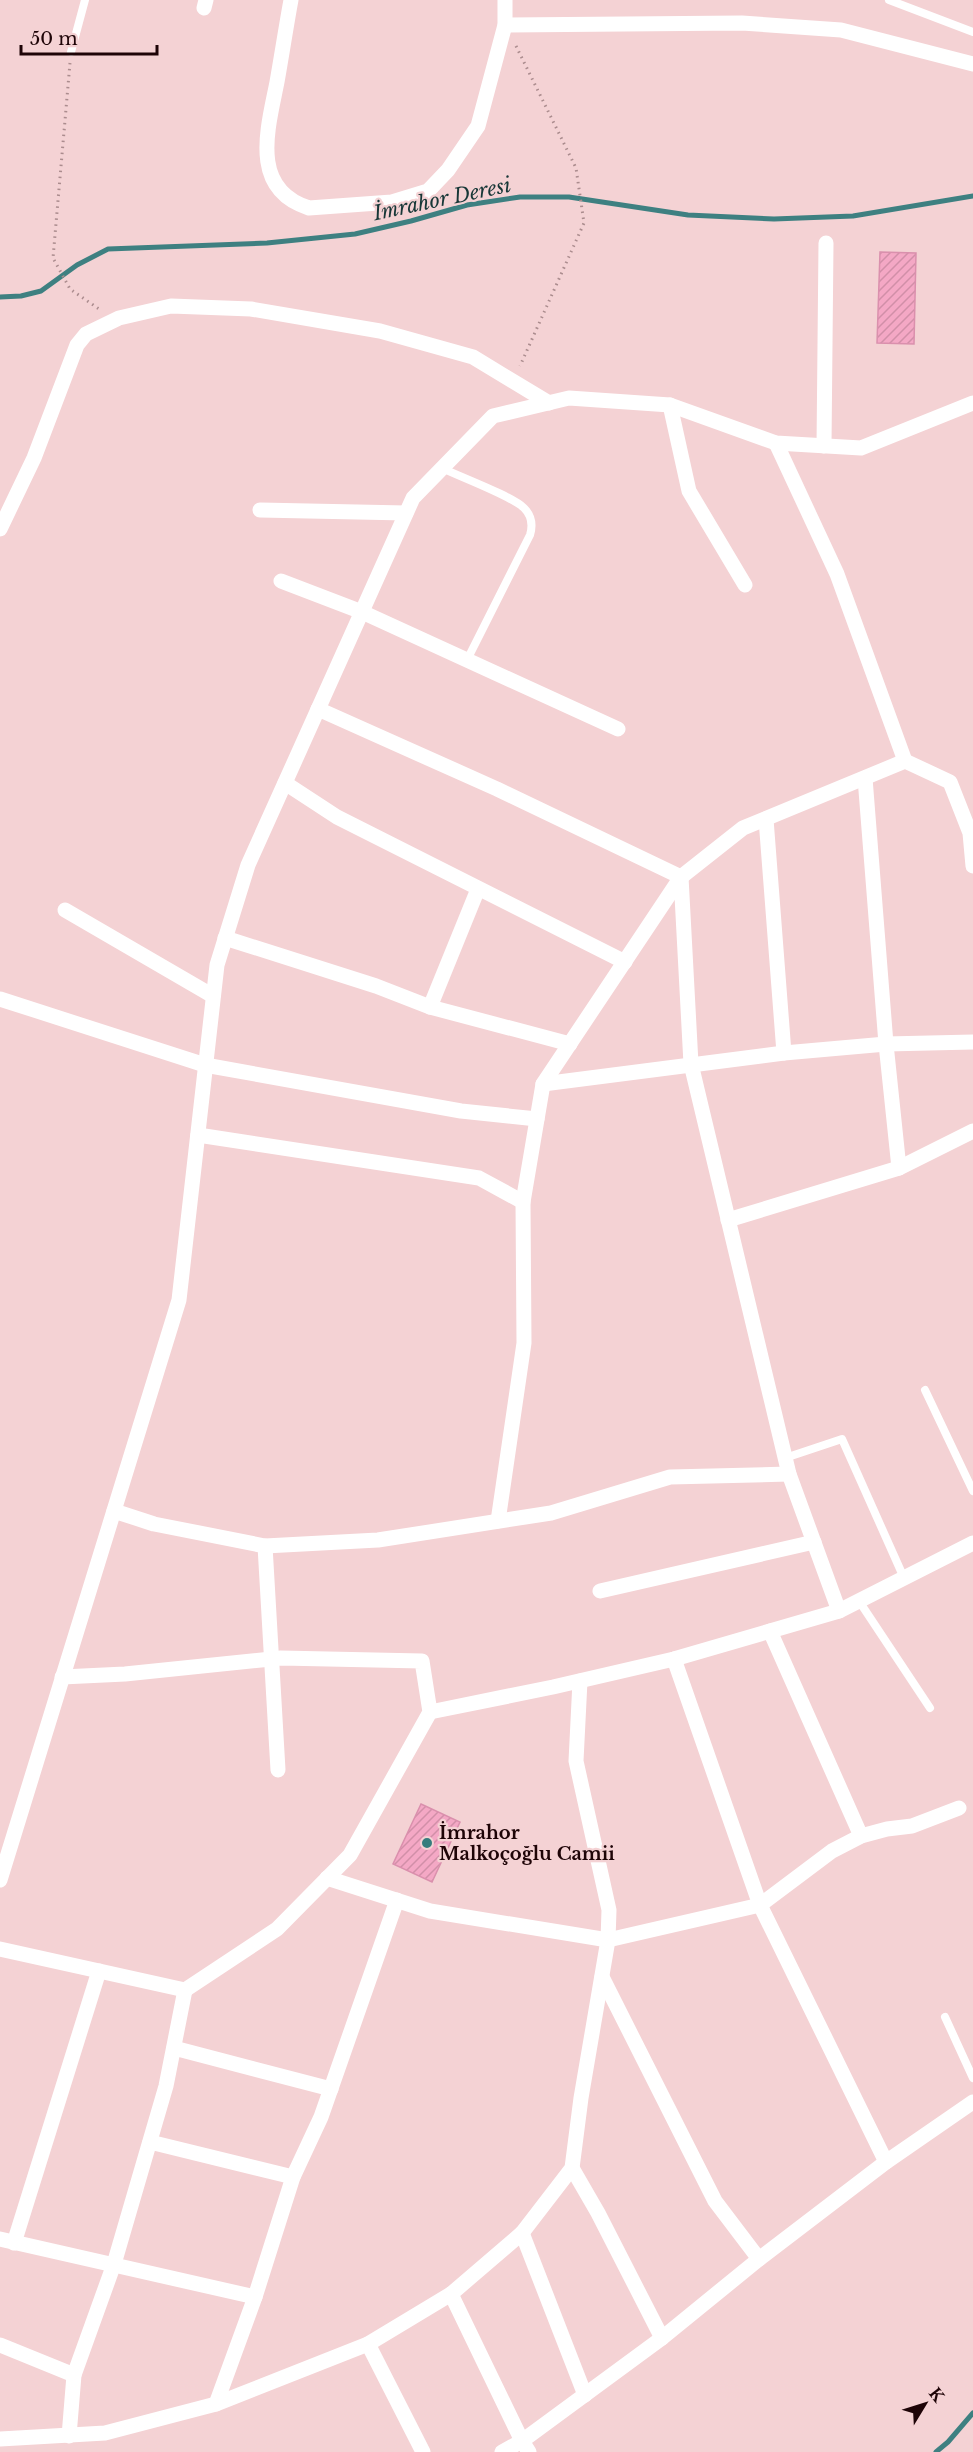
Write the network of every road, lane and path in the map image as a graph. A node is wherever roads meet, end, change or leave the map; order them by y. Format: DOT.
graph roads {
  1 [pos="85,0"];
  2 [pos="291,0"];
  3 [pos="505,0"];
  4 [pos="889,0"];
  5 [pos="505,25"];
  6 [pos="973,32"];
  7 [pos="71,52"];
  8 [pos="973,64"];
  9 [pos="826,243"];
  10 [pos="106,324"];
  11 [pos="513,381"];
  12 [pos="549,403"];
  13 [pos="973,403"];
  14 [pos="670,405"];
  15 [pos="776,443"];
  16 [pos="824,446"];
  17 [pos="442,468"];
  18 [pos="260,510"];
  19 [pos="406,513"];
  20 [pos="0,529"];
  21 [pos="281,581"];
  22 [pos="745,585"];
  23 [pos="362,612"];
  24 [pos="467,660"];
  25 [pos="318,709"];
  26 [pos="618,729"];
  27 [pos="905,761"];
  28 [pos="865,777"];
  29 [pos="285,783"];
  30 [pos="766,819"];
  31 [pos="973,866"];
  32 [pos="681,877"];
  33 [pos="478,889"];
  34 [pos="65,910"];
  35 [pos="225,938"];
  36 [pos="625,962"];
  37 [pos="213,996"];
  38 [pos="0,999"];
  39 [pos="430,1007"];
  40 [pos="973,1042"];
  41 [pos="570,1044"];
  42 [pos="886,1044"];
  43 [pos="784,1053"];
  44 [pos="691,1064"];
  45 [pos="205,1065"];
  46 [pos="543,1084"];
  47 [pos="537,1119"];
  48 [pos="973,1131"];
  49 [pos="198,1135"];
  50 [pos="899,1168"];
  51 [pos="523,1202"];
  52 [pos="728,1220"];
  53 [pos="925,1390"];
  54 [pos="785,1458"];
  55 [pos="789,1474"];
  56 [pos="973,1491"];
  57 [pos="114,1511"];
  58 [pos="498,1521"];
  59 [pos="814,1542"];
  60 [pos="973,1544"];
  61 [pos="265,1546"];
  62 [pos="904,1578"];
  63 [pos="600,1591"];
  64 [pos="859,1601"];
  65 [pos="839,1611"];
  66 [pos="770,1631"];
  67 [pos="270,1659"];
  68 [pos="674,1659"];
  69 [pos="62,1677"];
  70 [pos="580,1681"];
  71 [pos="930,1708"];
  72 [pos="430,1712"];
  73 [pos="278,1770"];
  74 [pos="959,1808"];
  75 [pos="861,1836"];
  76 [pos="327,1878"];
  77 [pos="0,1880"];
  78 [pos="397,1900"];
  79 [pos="760,1905"];
  80 [pos="608,1940"];
  81 [pos="0,1949"];
  82 [pos="99,1971"];
  83 [pos="602,1977"];
  84 [pos="185,1990"];
  85 [pos="945,2017"];
  86 [pos="174,2048"];
  87 [pos="973,2078"];
  88 [pos="331,2089"];
  89 [pos="973,2102"];
  90 [pos="150,2142"];
  91 [pos="886,2162"];
  92 [pos="572,2168"];
  93 [pos="293,2177"];
  94 [pos="522,2233"];
  95 [pos="7,2241"];
  96 [pos="759,2259"];
  97 [pos="114,2264"];
  98 [pos="451,2294"];
  99 [pos="255,2297"];
  100 [pos="662,2338"];
  101 [pos="368,2344"];
  102 [pos="0,2345"];
  103 [pos="74,2375"];
  104 [pos="585,2395"];
  105 [pos="216,2404"];
  106 [pos="69,2436"];
  107 [pos="0,2439"];
  108 [pos="526,2447"];
  109 [pos="423,2452"];
  110 [pos="502,2452"];
  1 -- 7 [label="lane"];
  2 -- 5 [label="street"];
  3 -- 5 [label="street"];
  4 -- 6 [label="lane"];
  5 -- 8 [label="street"];
  5 -- 11 [label="path"];
  7 -- 10 [label="path"];
  9 -- 16 [label="street"];
  10 -- 11 [label="street"];
  10 -- 20 [label="street"];
  11 -- 12 [label="street"];
  12 -- 14 [label="street"];
  12 -- 17 [label="street"];
  13 -- 16 [label="street"];
  14 -- 15 [label="street"];
  14 -- 22 [label="street"];
  15 -- 16 [label="street"];
  15 -- 27 [label="street"];
  17 -- 19 [label="street"];
  17 -- 24 [label="lane"];
  18 -- 19 [label="street"];
  19 -- 23 [label="street"];
  21 -- 23 [label="street"];
  23 -- 24 [label="street"];
  23 -- 25 [label="street"];
  24 -- 26 [label="street"];
  25 -- 29 [label="street"];
  25 -- 32 [label="street"];
  27 -- 28 [label="street"];
  27 -- 31 [label="street"];
  28 -- 30 [label="street"];
  28 -- 42 [label="street"];
  29 -- 33 [label="street"];
  29 -- 35 [label="street"];
  30 -- 32 [label="street"];
  30 -- 43 [label="street"];
  32 -- 36 [label="street"];
  32 -- 44 [label="street"];
  33 -- 36 [label="street"];
  33 -- 39 [label="street"];
  34 -- 37 [label="street"];
  35 -- 37 [label="street"];
  35 -- 39 [label="street"];
  36 -- 41 [label="street"];
  37 -- 45 [label="street"];
  38 -- 45 [label="street"];
  39 -- 41 [label="street"];
  40 -- 42 [label="street"];
  41 -- 46 [label="street"];
  42 -- 43 [label="street"];
  42 -- 50 [label="street"];
  43 -- 44 [label="street"];
  44 -- 46 [label="street"];
  44 -- 52 [label="street"];
  45 -- 47 [label="street"];
  45 -- 49 [label="street"];
  46 -- 47 [label="street"];
  47 -- 51 [label="street"];
  48 -- 50 [label="street"];
  49 -- 51 [label="street"];
  49 -- 57 [label="street"];
  50 -- 52 [label="street"];
  51 -- 58 [label="street"];
  52 -- 54 [label="street"];
  53 -- 56 [label="lane"];
  54 -- 55 [label="street"];
  54 -- 62 [label="lane"];
  55 -- 58 [label="street"];
  55 -- 59 [label="street"];
  57 -- 61 [label="street"];
  57 -- 69 [label="street"];
  58 -- 61 [label="street"];
  59 -- 63 [label="street"];
  59 -- 65 [label="street"];
  60 -- 62 [label="street"];
  61 -- 67 [label="street"];
  62 -- 64 [label="street"];
  64 -- 65 [label="street"];
  64 -- 71 [label="lane"];
  65 -- 66 [label="street"];
  66 -- 68 [label="street"];
  66 -- 75 [label="street"];
  67 -- 69 [label="street"];
  67 -- 72 [label="street"];
  67 -- 73 [label="street"];
  68 -- 70 [label="street"];
  68 -- 79 [label="street"];
  69 -- 77 [label="street"];
  70 -- 72 [label="street"];
  70 -- 80 [label="street"];
  72 -- 76 [label="street"];
  74 -- 75 [label="street"];
  75 -- 79 [label="street"];
  76 -- 78 [label="street"];
  76 -- 84 [label="street"];
  78 -- 80 [label="street"];
  78 -- 88 [label="street"];
  79 -- 80 [label="street"];
  79 -- 91 [label="street"];
  80 -- 83 [label="street"];
  81 -- 82 [label="street"];
  82 -- 84 [label="street"];
  82 -- 95 [label="street"];
  83 -- 92 [label="street"];
  83 -- 96 [label="street"];
  84 -- 86 [label="street"];
  85 -- 87 [label="lane"];
  86 -- 88 [label="street"];
  86 -- 90 [label="street"];
  88 -- 93 [label="street"];
  89 -- 91 [label="street"];
  90 -- 93 [label="street"];
  90 -- 97 [label="street"];
  91 -- 96 [label="street"];
  92 -- 94 [label="street"];
  92 -- 100 [label="street"];
  93 -- 99 [label="street"];
  94 -- 98 [label="street"];
  94 -- 104 [label="street"];
  95 -- 97 [label="street"];
  96 -- 100 [label="street"];
  97 -- 99 [label="street"];
  97 -- 103 [label="street"];
  98 -- 101 [label="street"];
  98 -- 108 [label="street"];
  99 -- 105 [label="street"];
  100 -- 104 [label="street"];
  101 -- 105 [label="street"];
  101 -- 109 [label="street"];
  102 -- 103 [label="street"];
  103 -- 106 [label="street"];
  104 -- 108 [label="street"];
  105 -- 106 [label="street"];
  106 -- 107 [label="street"];
  108 -- 110 [label="street"];
}
